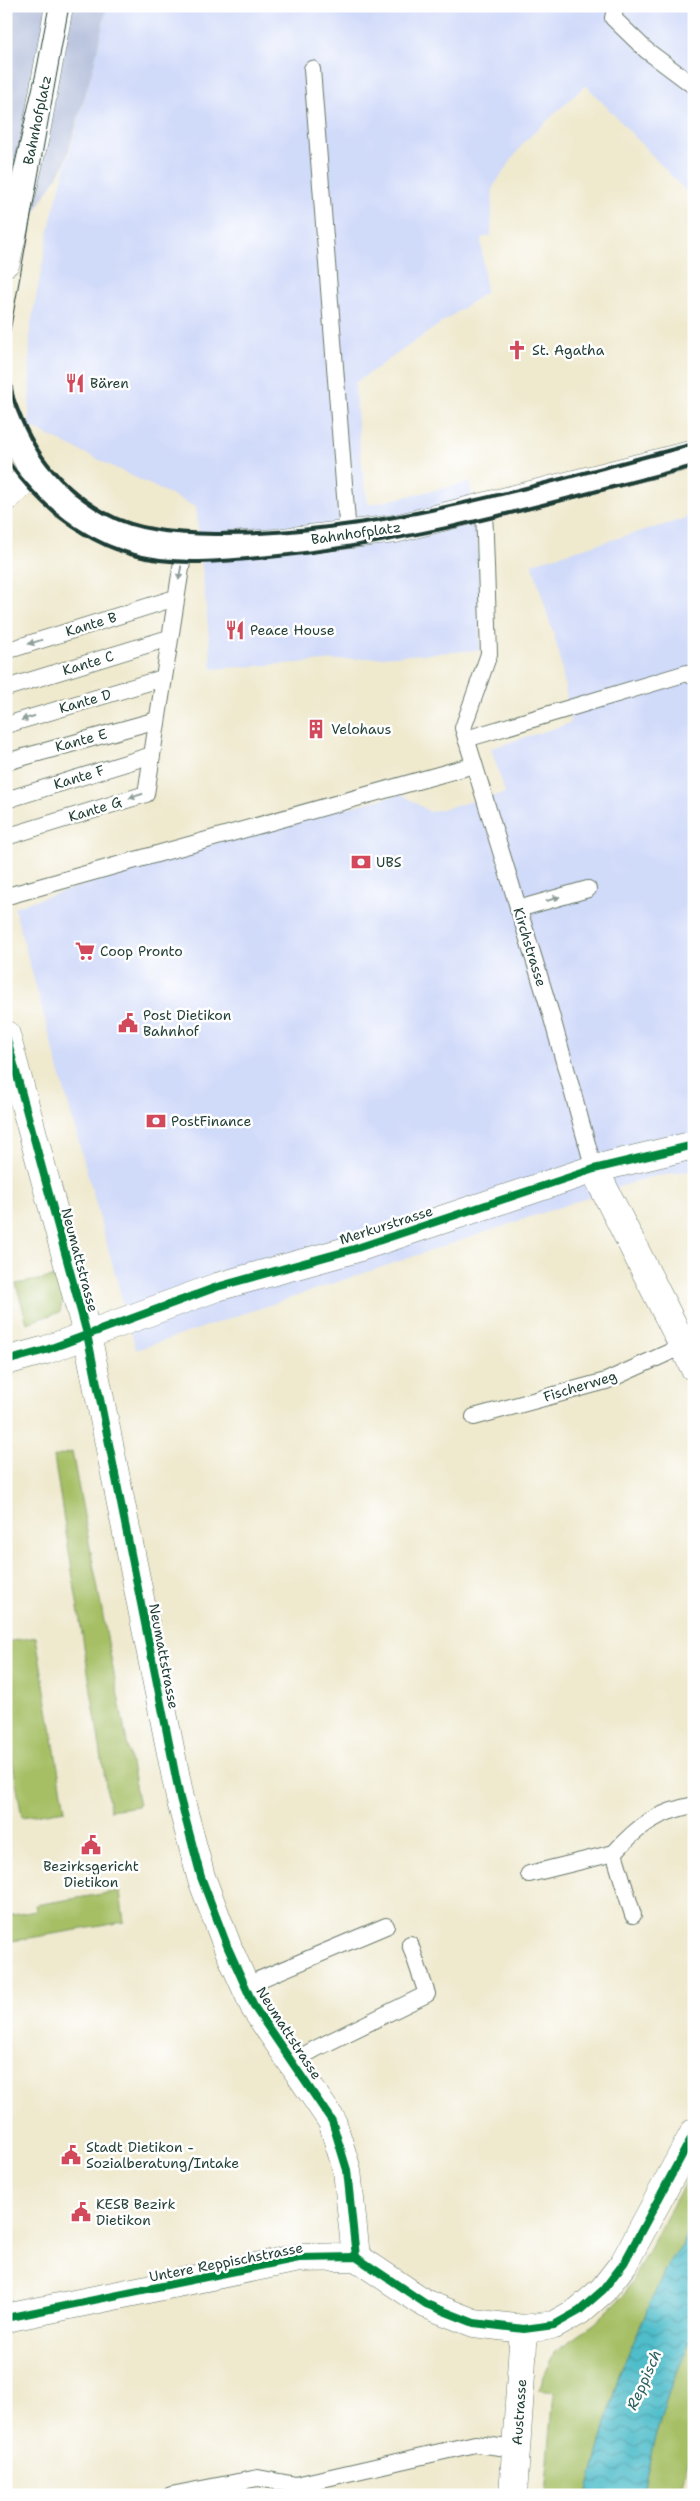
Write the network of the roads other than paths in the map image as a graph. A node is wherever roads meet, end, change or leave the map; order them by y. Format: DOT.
graph roads {
  1 [pos="59,6"];
  2 [pos="616,6"];
  3 [pos="312,69"];
  4 [pos="694,86"];
  5 [pos="6,262"];
  6 [pos="6,419"];
  7 [pos="694,454"];
  8 [pos="34,472"];
  9 [pos="6,497"];
  10 [pos="484,508"];
  11 [pos="348,535"];
  12 [pos="184,549"];
  13 [pos="176,598"];
  14 [pos="169,638"];
  15 [pos="6,651"];
  16 [pos="694,677"];
  17 [pos="163,678"];
  18 [pos="6,688"];
  19 [pos="157,720"];
  20 [pos="6,725"];
  21 [pos="466,739"];
  22 [pos="152,755"];
  23 [pos="6,762"];
  24 [pos="474,765"];
  25 [pos="6,800"];
  26 [pos="6,837"];
  27 [pos="588,888"];
  28 [pos="6,895"];
  29 [pos="518,910"];
  30 [pos="6,1035"];
  31 [pos="694,1145"];
  32 [pos="594,1169"];
  33 [pos="87,1334"];
  34 [pos="688,1357"];
  35 [pos="6,1361"];
  36 [pos="474,1417"];
  37 [pos="694,1804"];
  38 [pos="614,1853"];
  39 [pos="529,1874"];
  40 [pos="633,1915"];
  41 [pos="386,1926"];
  42 [pos="410,1944"];
  43 [pos="244,1986"];
  44 [pos="292,2062"];
  45 [pos="694,2133"];
  46 [pos="356,2258"];
  47 [pos="6,2318"];
  48 [pos="524,2328"];
  49 [pos="517,2449"];
  50 [pos="171,2495"];
  51 [pos="513,2495"];
  1 -- 5 [label="street, Bahnhofplatz"];
  2 -- 4 [label="lane"];
  3 -- 11 [label="lane"];
  6 -- 8 [label="street, Bahnhofplatz"];
  7 -- 10 [label="street, Bahnhofplatz"];
  8 -- 9 [label="street"];
  8 -- 12 [label="street, Bahnhofplatz"];
  10 -- 11 [label="street, Bahnhofplatz"];
  10 -- 21 [label="lane, Kirchstrasse"];
  11 -- 12 [label="street, Bahnhofplatz"];
  12 -- 13 [label="lane, one-way"];
  13 -- 14 [label="lane"];
  13 -- 15 [label="lane, Kante B, one-way"];
  14 -- 17 [label="lane"];
  14 -- 18 [label="lane, Kante C"];
  16 -- 21 [label="lane"];
  17 -- 19 [label="lane"];
  17 -- 20 [label="lane, Kante D, one-way"];
  19 -- 22 [label="lane"];
  19 -- 23 [label="lane, Kante E"];
  21 -- 24 [label="lane, Kirchstrasse"];
  22 -- 25 [label="lane, Kante F"];
  22 -- 26 [label="lane, Kante G, one-way"];
  24 -- 28 [label="lane"];
  24 -- 29 [label="lane, Kirchstrasse"];
  29 -- 27 [label="lane, one-way"];
  29 -- 32 [label="lane, Kirchstrasse"];
  30 -- 33 [label="street, Neumattstrasse"];
  31 -- 32 [label="street, Merkurstrasse"];
  32 -- 33 [label="street, Merkurstrasse"];
  32 -- 34 [label="street, Kirchstrasse"];
  33 -- 35 [label="street"];
  33 -- 43 [label="street, Neumattstrasse"];
  34 -- 36 [label="lane, Fischerweg"];
  37 -- 38 [label="lane"];
  38 -- 39 [label="lane"];
  38 -- 40 [label="lane"];
  41 -- 43 [label="lane"];
  42 -- 44 [label="lane"];
  43 -- 44 [label="street, Neumattstrasse"];
  44 -- 46 [label="street, Neumattstrasse"];
  45 -- 48 [label="street"];
  46 -- 47 [label="street, Untere Reppischstrasse"];
  46 -- 48 [label="street"];
  48 -- 49 [label="street, Austrasse"];
  49 -- 50 [label="lane"];
  49 -- 51 [label="street, Austrasse"];
}
